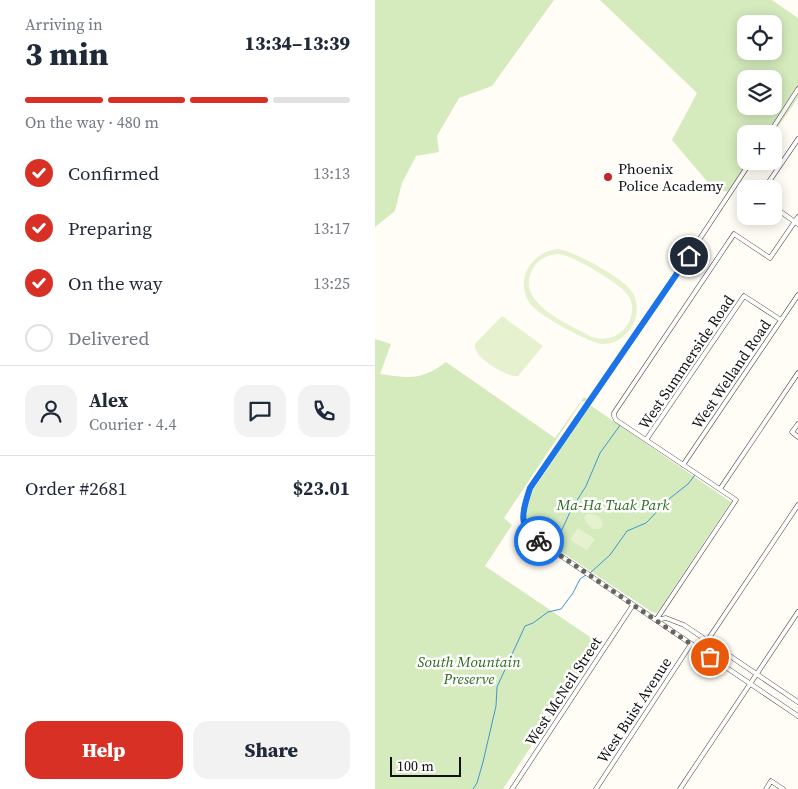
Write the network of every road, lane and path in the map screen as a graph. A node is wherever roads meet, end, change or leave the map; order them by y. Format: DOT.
graph roads {
  1 [pos="798,89"];
  2 [pos="775,125"];
  3 [pos="798,139"];
  4 [pos="745,170"];
  5 [pos="770,180"];
  6 [pos="782,213"];
  7 [pos="798,217"];
  8 [pos="797,223"];
  9 [pos="798,295"];
  10 [pos="781,320"];
  11 [pos="798,373"];
  12 [pos="798,424"];
  13 [pos="798,437"];
  14 [pos="647,440"];
  15 [pos="683,465"];
  16 [pos="720,489"];
  17 [pos="798,505"];
  18 [pos="633,604"];
  19 [pos="798,612"];
  20 [pos="655,620"];
  21 [pos="707,641"];
  22 [pos="691,644"];
  23 [pos="701,650"];
  24 [pos="756,674"];
  25 [pos="750,684"];
  26 [pos="798,702"];
  27 [pos="798,716"];
  28 [pos="512,789"];
  29 [pos="595,789"];
  30 [pos="680,789"];
  31 [pos="766,789"];
  32 [pos="783,789"];
  1 -- 2 [label="street"];
  3 -- 5 [label="street"];
  4 -- 18 [label="street"];
  6 -- 8 [label="street"];
  7 -- 8 [label="street"];
  8 -- 14 [label="street"];
  9 -- 10 [label="street, West Welland Road"];
  10 -- 14 [label="street, West Summerside Road"];
  10 -- 15 [label="street, West Welland Road"];
  11 -- 16 [label="street"];
  12 -- 13 [label="street"];
  14 -- 15 [label="street"];
  15 -- 16 [label="street"];
  16 -- 20 [label="street"];
  17 -- 21 [label="street"];
  18 -- 20 [label="street"];
  18 -- 28 [label="street, West McNeil Street"];
  19 -- 24 [label="street"];
  20 -- 21 [label="street"];
  20 -- 22 [label="street"];
  21 -- 23 [label="street"];
  21 -- 24 [label="street"];
  22 -- 23 [label="street"];
  22 -- 29 [label="street, West Buist Avenue"];
  23 -- 25 [label="street"];
  24 -- 25 [label="street"];
  24 -- 26 [label="street"];
  25 -- 27 [label="street"];
  25 -- 30 [label="street"];
  31 -- 32 [label="street"];
}
